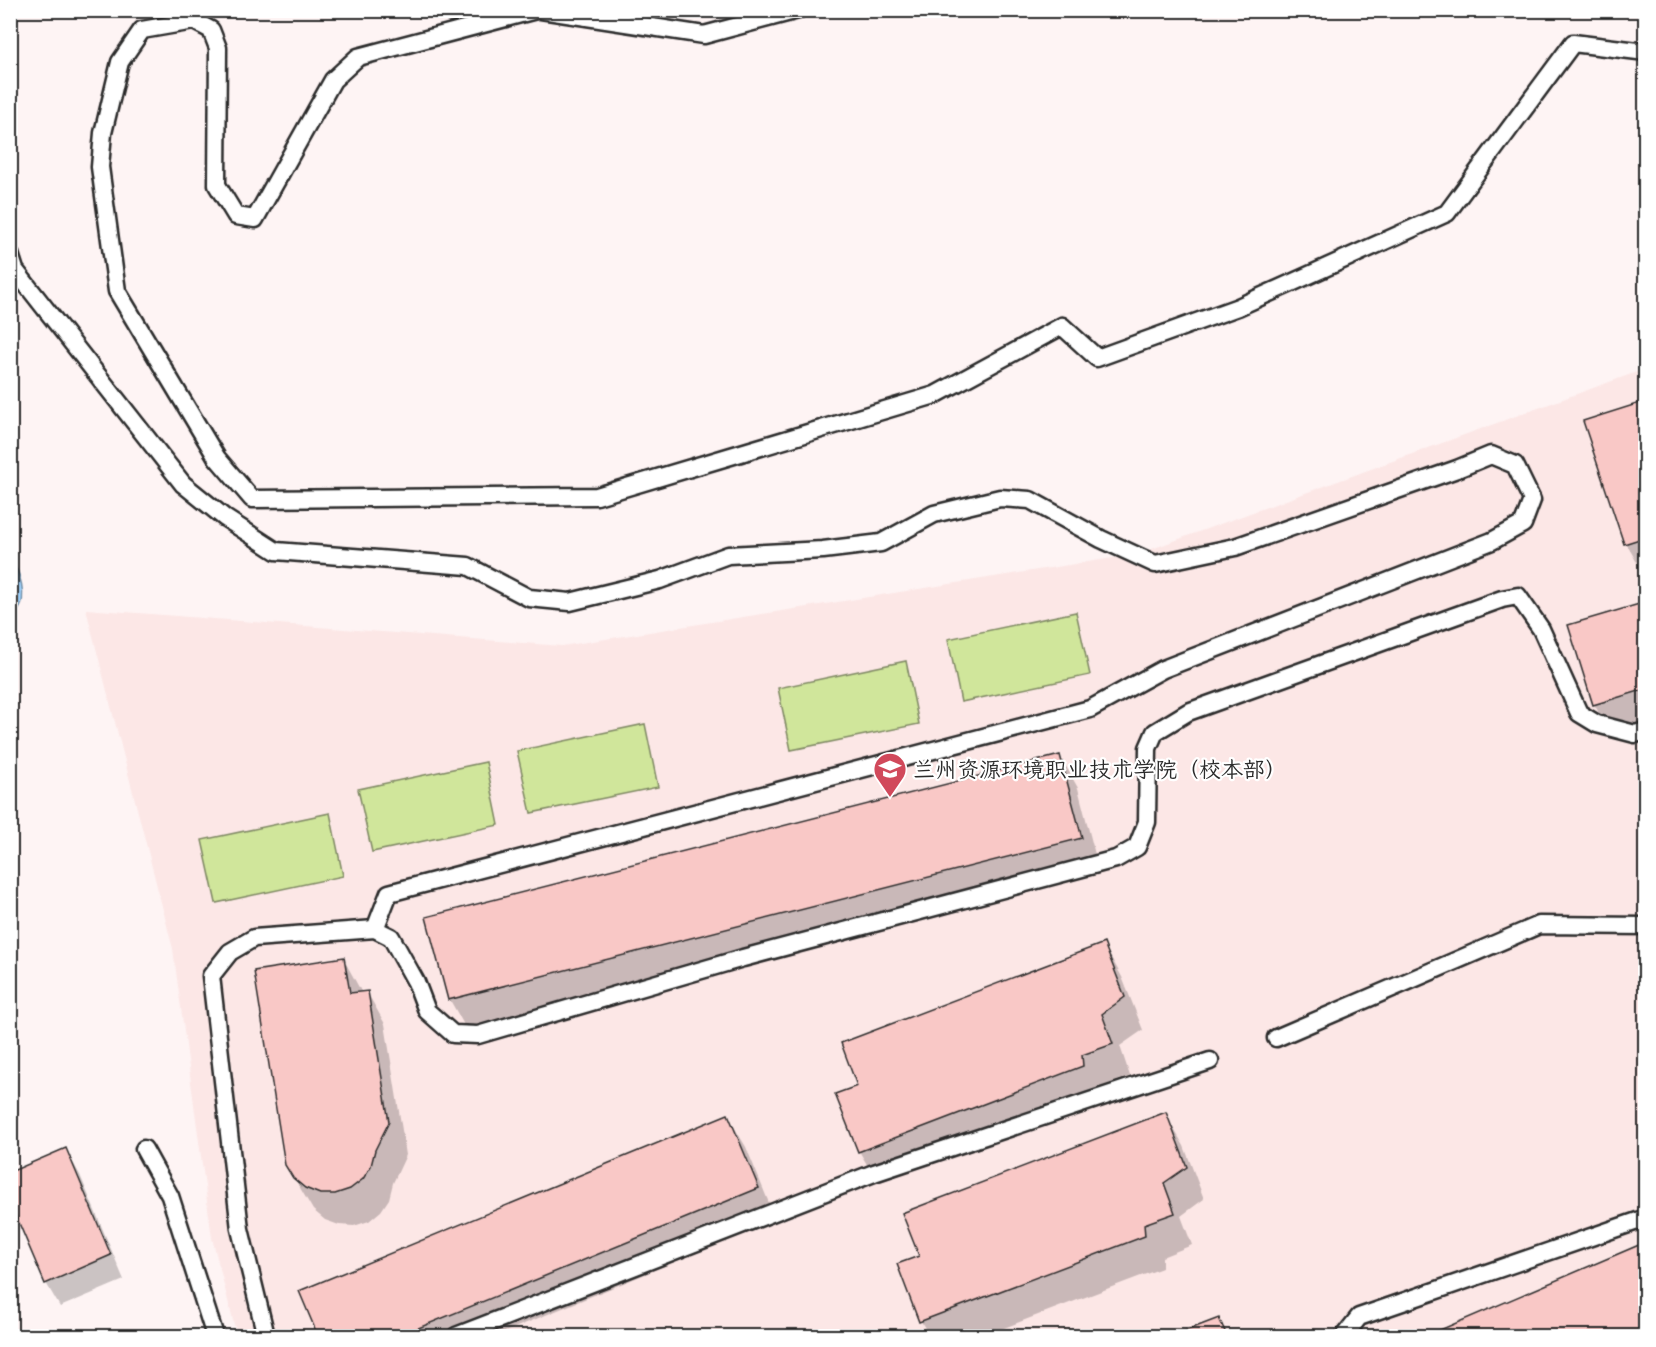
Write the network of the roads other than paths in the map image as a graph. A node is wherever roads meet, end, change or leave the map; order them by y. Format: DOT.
graph roads {
  1 [pos="536,10"];
  2 [pos="541,10"];
  3 [pos="798,10"];
  4 [pos="1646,51"];
  5 [pos="10,254"];
  6 [pos="252,499"];
  7 [pos="225,518"];
  8 [pos="1646,731"];
  9 [pos="1646,926"];
  10 [pos="375,929"];
  11 [pos="1276,1038"];
  12 [pos="1210,1061"];
  13 [pos="144,1149"];
  14 [pos="1646,1218"];
  15 [pos="215,1336"];
  16 [pos="266,1336"];
  17 [pos="456,1336"];
  18 [pos="1344,1336"];
  1 -- 6 [label="lane"];
  2 -- 3 [label="lane"];
  4 -- 6 [label="lane"];
  5 -- 7 [label="lane"];
  6 -- 7 [label="lane"];
  7 -- 10 [label="lane"];
  8 -- 10 [label="lane"];
  9 -- 11 [label="lane"];
  10 -- 16 [label="lane"];
  12 -- 17 [label="lane"];
  13 -- 15 [label="lane"];
  14 -- 18 [label="lane"];
}
